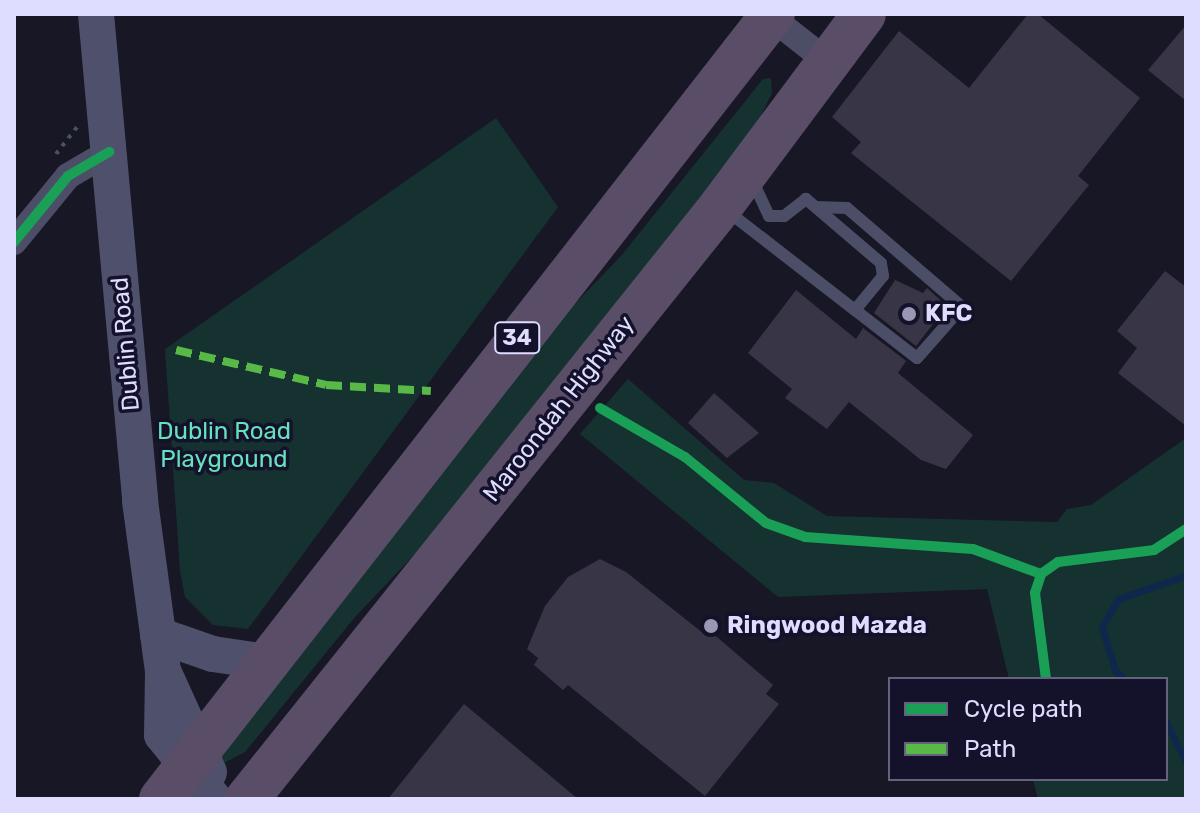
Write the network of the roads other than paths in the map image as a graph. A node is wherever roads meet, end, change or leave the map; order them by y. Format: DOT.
graph roads {
  1 [pos="96,14"];
  2 [pos="770,16"];
  3 [pos="856,17"];
  4 [pos="828,62"];
  5 [pos="109,152"];
  6 [pos="749,167"];
  7 [pos="721,206"];
  8 [pos="816,207"];
  9 [pos="14,242"];
  10 [pos="855,310"];
  11 [pos="158,635"];
  12 [pos="267,662"];
  13 [pos="190,780"];
  14 [pos="222,799"];
  15 [pos="247,799"];
  1 -- 5 [label="main road, Dublin Road"];
  2 -- 4 [label="street"];
  2 -- 12 [label="highway, 34"];
  3 -- 4 [label="highway, Maroondah Highway"];
  4 -- 6 [label="highway, Maroondah Highway"];
  5 -- 9 [label="street"];
  5 -- 11 [label="main road, Dublin Road"];
  6 -- 7 [label="highway, Maroondah Highway"];
  6 -- 8 [label="lane"];
  7 -- 10 [label="lane"];
  7 -- 15 [label="highway, Maroondah Highway"];
  8 -- 10 [label="lane"];
  8 -- 10 [label="lane"];
  11 -- 12 [label="main road"];
  11 -- 13 [label="main road, Dublin Road"];
  12 -- 13 [label="highway, 34"];
  13 -- 14 [label="main road, Dublin Road"];
}
